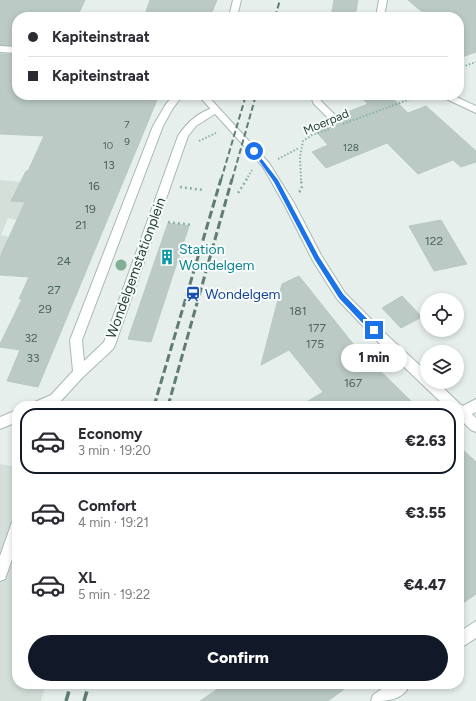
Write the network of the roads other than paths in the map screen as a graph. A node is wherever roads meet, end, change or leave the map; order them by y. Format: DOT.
graph roads {
  1 [pos="237,0"];
  2 [pos="383,0"];
  3 [pos="235,12"];
  4 [pos="381,12"];
  5 [pos="0,49"];
  6 [pos="12,50"];
  7 [pos="174,100"];
  8 [pos="207,100"];
  9 [pos="316,100"];
  10 [pos="455,100"];
  11 [pos="216,110"];
  12 [pos="476,110"];
  13 [pos="330,115"];
  14 [pos="78,373"];
  15 [pos="420,374"];
  16 [pos="436,389"];
  17 [pos="56,401"];
  18 [pos="449,401"];
  19 [pos="476,405"];
  20 [pos="464,408"];
  21 [pos="464,415"];
  22 [pos="12,418"];
  23 [pos="0,423"];
  24 [pos="476,426"];
  25 [pos="12,541"];
  26 [pos="0,574"];
  27 [pos="476,629"];
  28 [pos="464,638"];
  29 [pos="395,689"];
  30 [pos="379,701"];
  1 -- 3 [label="street"];
  2 -- 4 [label="street"];
  5 -- 6 [label="street"];
  7 -- 14 [label="street, Wondelgemstationplein"];
  8 -- 11 [label="street"];
  9 -- 13 [label="street"];
  10 -- 12 [label="street"];
  11 -- 14 [label="street, Wondelgemstationplein"];
  11 -- 15 [label="street"];
  14 -- 17 [label="street"];
  16 -- 18 [label="street"];
  19 -- 20 [label="street"];
  21 -- 24 [label="street"];
  22 -- 23 [label="street"];
  25 -- 26 [label="lane"];
  27 -- 28 [label="street"];
  29 -- 30 [label="street"];
}
